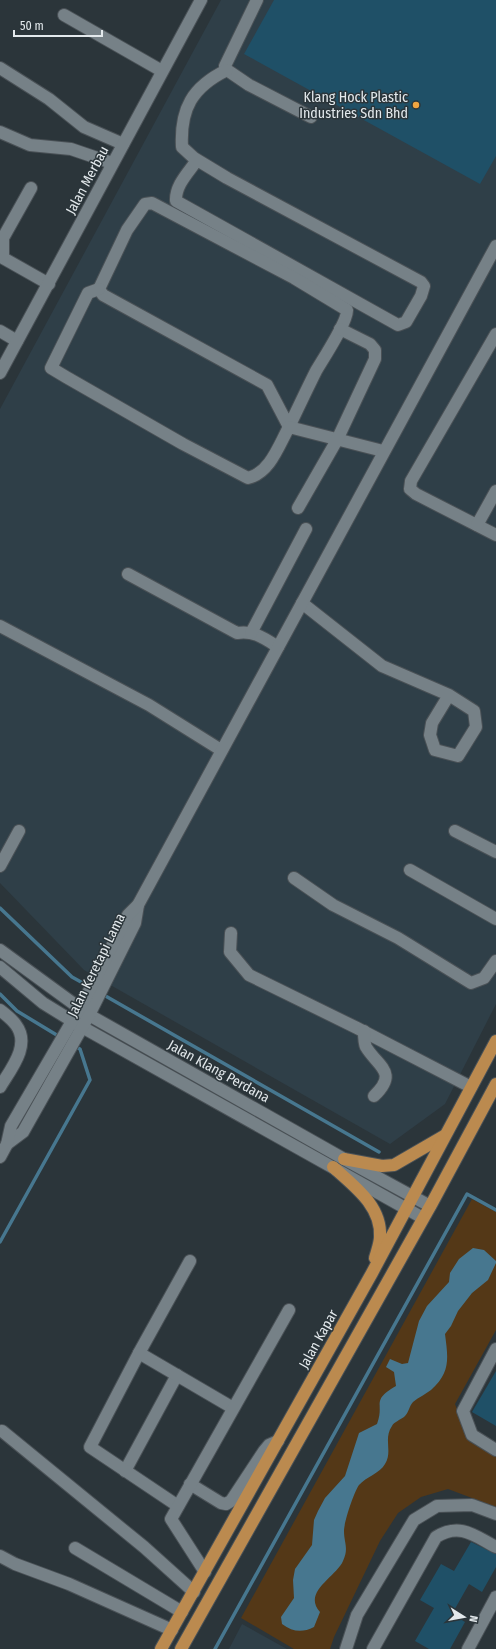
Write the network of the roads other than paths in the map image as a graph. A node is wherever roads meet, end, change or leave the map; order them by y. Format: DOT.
graph roads {
  1 [pos="200,0"];
  2 [pos="257,0"];
  3 [pos="64,15"];
  4 [pos="0,68"];
  5 [pos="227,70"];
  6 [pos="162,71"];
  7 [pos="311,117"];
  8 [pos="0,132"];
  9 [pos="123,144"];
  10 [pos="198,160"];
  11 [pos="112,163"];
  12 [pos="31,188"];
  13 [pos="496,246"];
  14 [pos="49,284"];
  15 [pos="99,289"];
  16 [pos="340,329"];
  17 [pos="0,331"];
  18 [pos="496,334"];
  19 [pos="17,342"];
  20 [pos="0,373"];
  21 [pos="289,427"];
  22 [pos="337,440"];
  23 [pos="383,451"];
  24 [pos="496,491"];
  25 [pos="298,508"];
  26 [pos="477,526"];
  27 [pos="306,529"];
  28 [pos="496,535"];
  29 [pos="128,574"];
  30 [pos="302,603"];
  31 [pos="0,626"];
  32 [pos="252,633"];
  33 [pos="278,647"];
  34 [pos="449,695"];
  35 [pos="221,750"];
  36 [pos="19,830"];
  37 [pos="455,831"];
  38 [pos="496,852"];
  39 [pos="0,866"];
  40 [pos="410,870"];
  41 [pos="294,878"];
  42 [pos="496,919"];
  43 [pos="231,934"];
  44 [pos="0,950"];
  45 [pos="496,961"];
  46 [pos="0,967"];
  47 [pos="87,1006"];
  48 [pos="0,1010"];
  49 [pos="74,1029"];
  50 [pos="364,1031"];
  51 [pos="496,1041"];
  52 [pos="496,1084"];
  53 [pos="0,1087"];
  54 [pos="471,1087"];
  55 [pos="374,1096"];
  56 [pos="445,1136"];
  57 [pos="0,1156"];
  58 [pos="344,1159"];
  59 [pos="333,1167"];
  60 [pos="413,1196"];
  61 [pos="430,1206"];
  62 [pos="406,1208"];
  63 [pos="423,1218"];
  64 [pos="190,1261"];
  65 [pos="372,1273"];
  66 [pos="289,1310"];
  67 [pos="496,1349"];
  68 [pos="139,1353"];
  69 [pos="177,1375"];
  70 [pos="233,1408"];
  71 [pos="2,1431"];
  72 [pos="278,1441"];
  73 [pos="496,1450"];
  74 [pos="126,1471"];
  75 [pos="190,1484"];
  76 [pos="178,1506"];
  77 [pos="496,1514"];
  78 [pos="496,1547"];
  79 [pos="75,1548"];
  80 [pos="0,1556"];
  81 [pos="205,1572"];
  82 [pos="194,1592"];
  83 [pos="496,1597"];
  84 [pos="182,1612"];
  85 [pos="172,1630"];
  86 [pos="161,1649"];
  87 [pos="181,1649"];
  88 [pos="346,1649"];
  89 [pos="373,1649"];
  90 [pos="468,1649"];
  1 -- 6 [label="street, Jalan Merbau"];
  2 -- 5 [label="street"];
  3 -- 6 [label="street"];
  4 -- 9 [label="street"];
  5 -- 7 [label="street"];
  5 -- 10 [label="street"];
  6 -- 9 [label="street, Jalan Merbau"];
  8 -- 11 [label="street"];
  9 -- 11 [label="street, Jalan Merbau"];
  10 -- 10 [label="street"];
  11 -- 14 [label="street, Jalan Merbau"];
  12 -- 14 [label="street"];
  13 -- 23 [label="street, Jalan Keretapi Lama"];
  14 -- 19 [label="street, Jalan Merbau"];
  15 -- 16 [label="street"];
  15 -- 21 [label="street"];
  15 -- 21 [label="street"];
  16 -- 21 [label="street"];
  16 -- 22 [label="street"];
  17 -- 19 [label="street"];
  18 -- 26 [label="street"];
  19 -- 20 [label="street, Jalan Merbau"];
  21 -- 22 [label="street"];
  22 -- 23 [label="street"];
  22 -- 25 [label="street"];
  23 -- 30 [label="street, Jalan Keretapi Lama"];
  24 -- 26 [label="street"];
  26 -- 28 [label="street"];
  27 -- 32 [label="street"];
  29 -- 32 [label="street"];
  30 -- 33 [label="street, Jalan Keretapi Lama"];
  30 -- 34 [label="street"];
  31 -- 35 [label="street"];
  32 -- 33 [label="street"];
  33 -- 35 [label="street, Jalan Keretapi Lama"];
  34 -- 34 [label="street"];
  35 -- 47 [label="street, Jalan Keretapi Lama"];
  36 -- 39 [label="street"];
  37 -- 38 [label="street"];
  40 -- 42 [label="street"];
  41 -- 45 [label="street"];
  43 -- 50 [label="street"];
  44 -- 47 [label="street, Jalan Klang Perdana"];
  46 -- 49 [label="street, Jalan Klang Perdana"];
  47 -- 49 [label="street, Jalan Keretapi Lama"];
  47 -- 58 [label="street, Jalan Klang Perdana"];
  48 -- 53 [label="street"];
  49 -- 57 [label="street, Jalan Keretapi Lama"];
  49 -- 59 [label="street, Jalan Klang Perdana"];
  50 -- 54 [label="street"];
  50 -- 55 [label="street"];
  51 -- 54 [label="highway, Jalan Kapar"];
  52 -- 61 [label="highway"];
  54 -- 56 [label="highway, Jalan Kapar"];
  56 -- 58 [label="highway"];
  56 -- 60 [label="highway, Jalan Kapar"];
  58 -- 60 [label="street, Jalan Klang Perdana"];
  59 -- 62 [label="street, Jalan Klang Perdana"];
  59 -- 65 [label="highway"];
  60 -- 61 [label="street, Jalan Klang Perdana"];
  60 -- 62 [label="highway, Jalan Kapar"];
  61 -- 63 [label="highway"];
  62 -- 63 [label="street, Jalan Klang Perdana"];
  62 -- 65 [label="highway, Jalan Kapar"];
  63 -- 87 [label="highway"];
  64 -- 68 [label="street"];
  65 -- 72 [label="highway, Jalan Kapar"];
  66 -- 70 [label="street"];
  67 -- 73 [label="street"];
  68 -- 69 [label="street"];
  68 -- 74 [label="street"];
  69 -- 70 [label="street"];
  69 -- 74 [label="street"];
  70 -- 75 [label="street"];
  71 -- 82 [label="street"];
  72 -- 75 [label="street"];
  72 -- 81 [label="highway, Jalan Kapar"];
  74 -- 76 [label="street"];
  75 -- 76 [label="street"];
  76 -- 81 [label="street"];
  77 -- 88 [label="street"];
  78 -- 89 [label="street"];
  79 -- 84 [label="street"];
  80 -- 85 [label="street"];
  81 -- 82 [label="highway, Jalan Kapar"];
  82 -- 84 [label="highway, Jalan Kapar"];
  83 -- 90 [label="street"];
  84 -- 85 [label="highway, Jalan Kapar"];
  85 -- 86 [label="highway, Jalan Kapar"];
}
